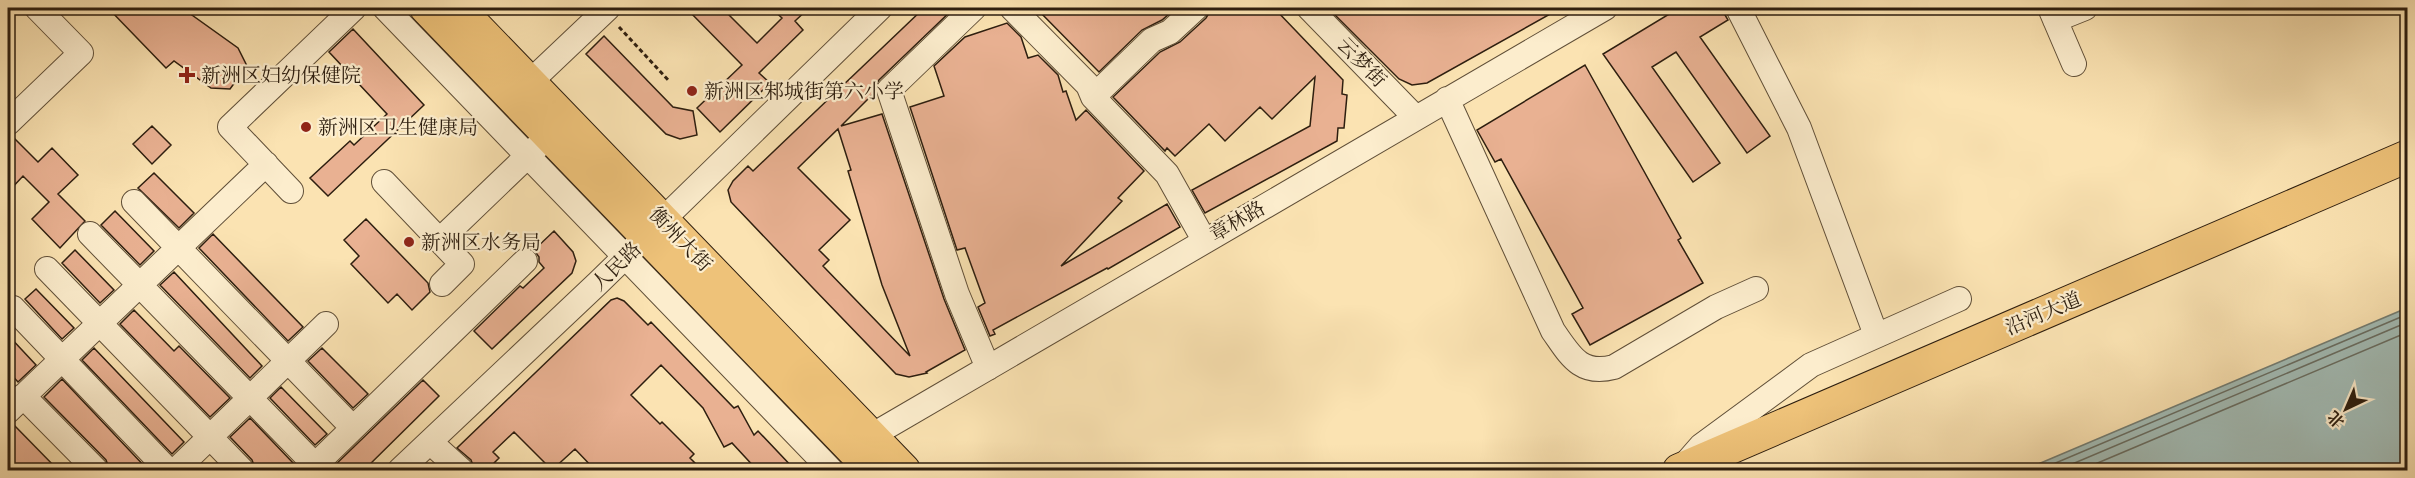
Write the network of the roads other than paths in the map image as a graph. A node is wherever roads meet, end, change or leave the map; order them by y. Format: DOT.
graph roads {
  1 [pos="37,8"];
  2 [pos="354,8"];
  3 [pos="385,8"];
  4 [pos="426,8"];
  5 [pos="458,8"];
  6 [pos="880,8"];
  7 [pos="1012,8"];
  8 [pos="1196,8"];
  9 [pos="1309,8"];
  10 [pos="1605,8"];
  11 [pos="1738,8"];
  12 [pos="2085,8"];
  13 [pos="606,10"];
  14 [pos="966,10"];
  15 [pos="2053,14"];
  16 [pos="2074,64"];
  17 [pos="530,82"];
  18 [pos="1093,97"];
  19 [pos="1447,99"];
  20 [pos="1415,117"];
  21 [pos="8,123"];
  22 [pos="538,145"];
  23 [pos="2408,156"];
  24 [pos="266,164"];
  25 [pos="384,182"];
  26 [pos="291,191"];
  27 [pos="135,202"];
  28 [pos="90,234"];
  29 [pos="645,237"];
  30 [pos="440,240"];
  31 [pos="1204,240"];
  32 [pos="179,248"];
  33 [pos="525,261"];
  34 [pos="47,269"];
  35 [pos="442,284"];
  36 [pos="140,285"];
  37 [pos="1755,289"];
  38 [pos="1959,300"];
  39 [pos="13,308"];
  40 [pos="99,323"];
  41 [pos="326,324"];
  42 [pos="1876,335"];
  43 [pos="61,360"];
  44 [pos="288,360"];
  45 [pos="988,368"];
  46 [pos="250,398"];
  47 [pos="16,403"];
  48 [pos="353,428"];
  49 [pos="871,436"];
  50 [pos="210,437"];
  51 [pos="430,442"];
  52 [pos="313,468"];
  53 [pos="1680,470"];
  54 [pos="96,471"];
  55 [pos="168,471"];
  56 [pos="176,471"];
  57 [pos="242,471"];
  58 [pos="400,471"];
  59 [pos="461,471"];
  60 [pos="831,471"];
  61 [pos="872,471"];
  62 [pos="904,471"];
  1 -- 21 [label="street"];
  2 -- 24 [label="street"];
  3 -- 22 [label="street"];
  4 -- 22 [label="main road, 衡州大街"];
  5 -- 17 [label="main road, 衡州大街"];
  6 -- 29 [label="street, 人民路"];
  7 -- 18 [label="street"];
  8 -- 18 [label="street"];
  9 -- 20 [label="street, 云梦街"];
  10 -- 19 [label="street, 章林路"];
  11 -- 42 [label="street"];
  12 -- 15 [label="street"];
  13 -- 17 [label="street"];
  14 -- 45 [label="street"];
  15 -- 16 [label="street"];
  17 -- 29 [label="main road, 衡州大街"];
  18 -- 31 [label="street"];
  19 -- 20 [label="street, 章林路"];
  19 -- 37 [label="street"];
  20 -- 31 [label="street, 章林路"];
  22 -- 29 [label="main road, 衡州大街"];
  22 -- 30 [label="street"];
  23 -- 53 [label="main road, 沿河大道"];
  24 -- 26 [label="street"];
  24 -- 32 [label="street"];
  25 -- 30 [label="street"];
  27 -- 32 [label="street"];
  28 -- 36 [label="street"];
  29 -- 49 [label="main road, 衡州大街"];
  29 -- 51 [label="street, 人民路"];
  29 -- 60 [label="street"];
  29 -- 61 [label="main road, 衡州大街"];
  30 -- 35 [label="street"];
  31 -- 45 [label="street, 章林路"];
  32 -- 36 [label="street"];
  32 -- 44 [label="street"];
  33 -- 48 [label="street"];
  34 -- 40 [label="street"];
  36 -- 40 [label="street"];
  36 -- 46 [label="street"];
  38 -- 42 [label="street"];
  39 -- 43 [label="street"];
  40 -- 43 [label="street"];
  40 -- 50 [label="street"];
  41 -- 44 [label="street"];
  42 -- 53 [label="street"];
  43 -- 47 [label="street"];
  43 -- 55 [label="street"];
  44 -- 46 [label="street"];
  44 -- 48 [label="street"];
  45 -- 49 [label="street, 章林路"];
  46 -- 50 [label="street"];
  46 -- 52 [label="street"];
  47 -- 54 [label="street"];
  48 -- 52 [label="street"];
  49 -- 62 [label="main road, 衡州大街"];
  50 -- 56 [label="street"];
  50 -- 57 [label="street"];
  51 -- 58 [label="street, 人民路"];
  51 -- 59 [label="street"];
}
